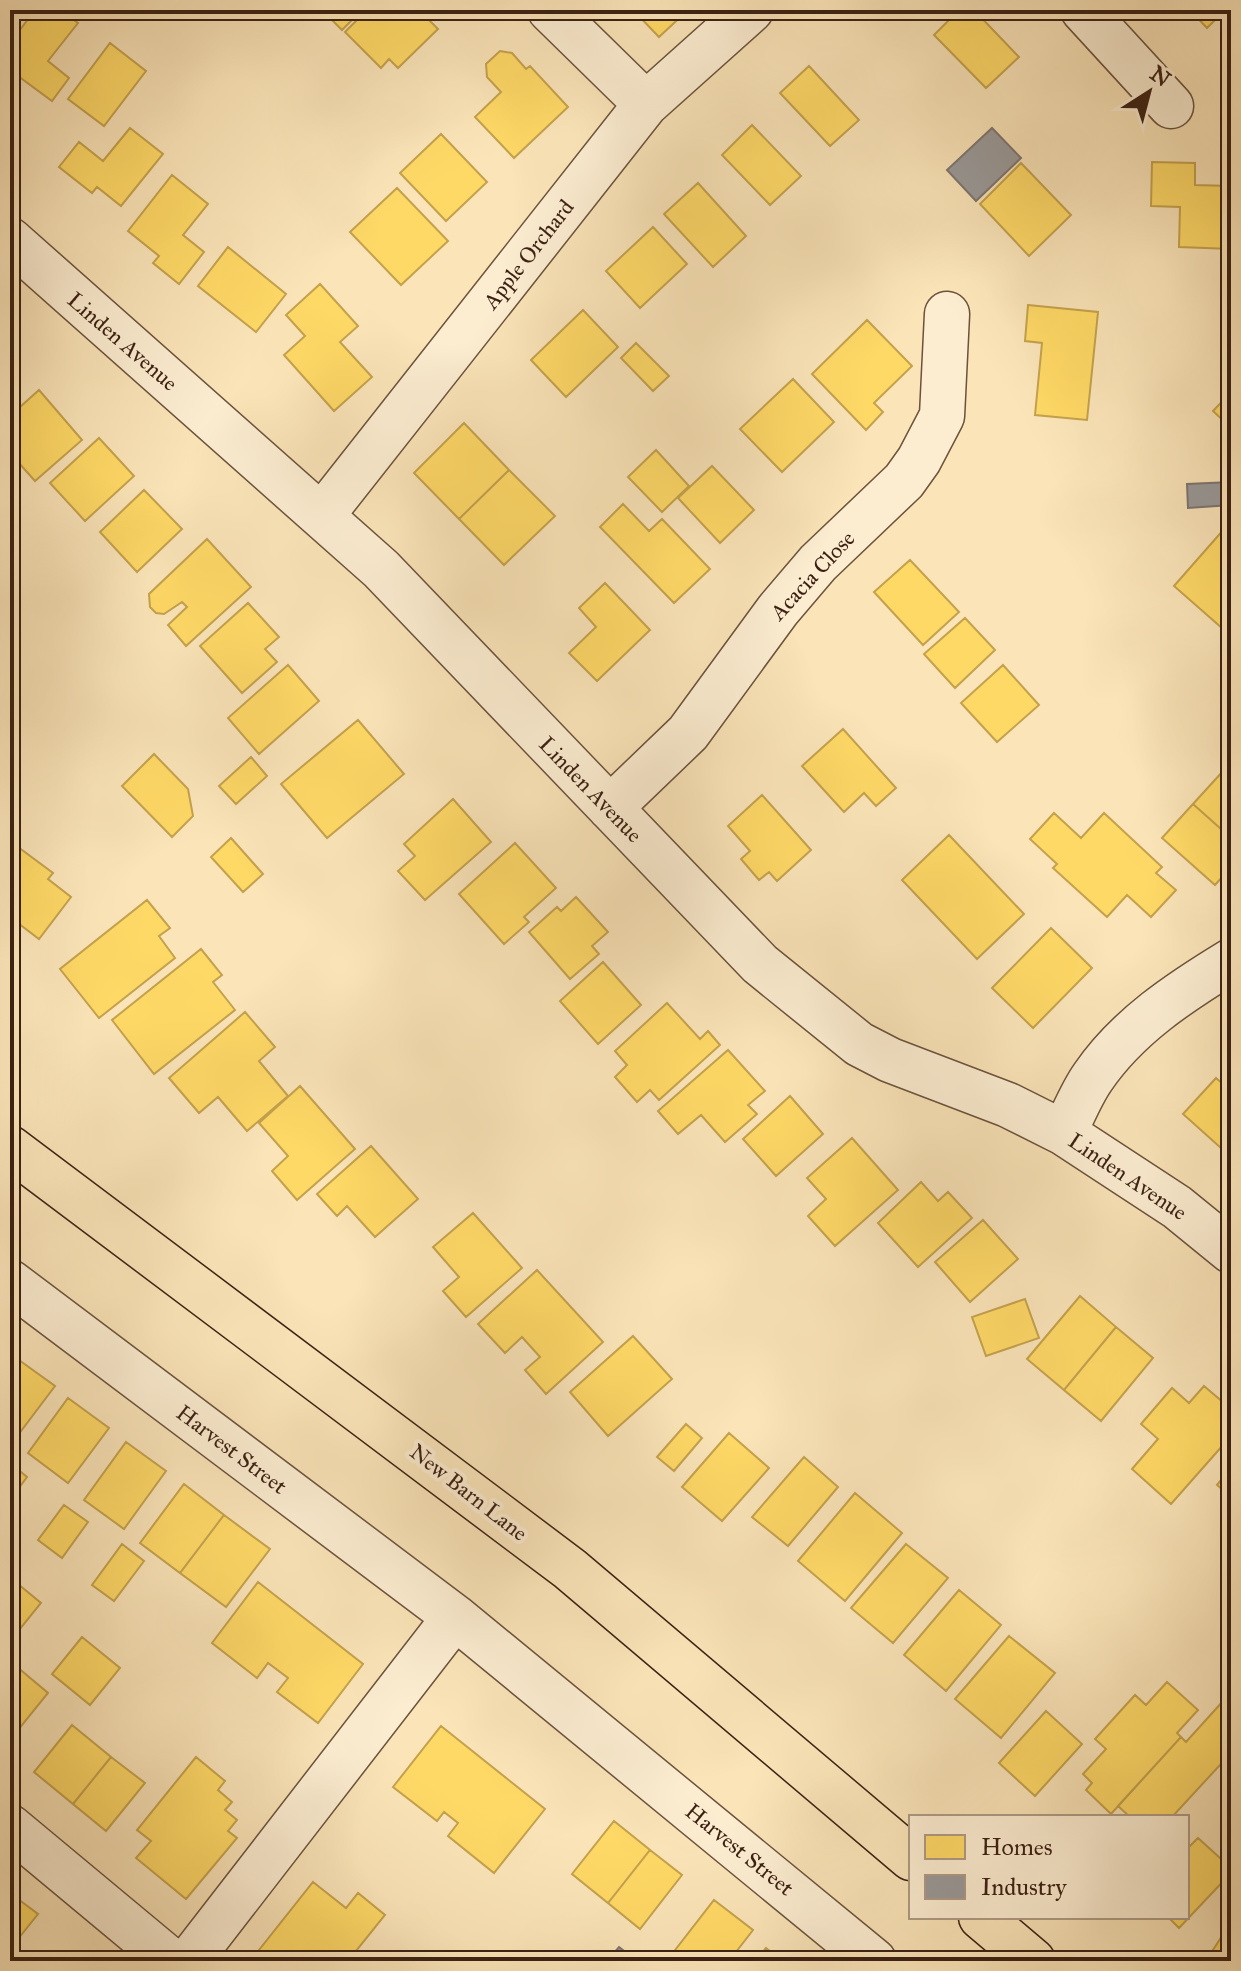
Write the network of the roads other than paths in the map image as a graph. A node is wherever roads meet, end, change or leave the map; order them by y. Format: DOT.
graph roads {
  1 [pos="550,10"];
  2 [pos="751,10"];
  3 [pos="1083,10"];
  4 [pos="646,104"];
  5 [pos="1171,106"];
  6 [pos="10,240"];
  7 [pos="947,314"];
  8 [pos="323,514"];
  9 [pos="610,808"];
  10 [pos="1231,961"];
  11 [pos="1064,1133"];
  12 [pos="10,1148"];
  13 [pos="1231,1251"];
  14 [pos="10,1282"];
  15 [pos="455,1617"];
  16 [pos="10,1827"];
  17 [pos="909,1856"];
  18 [pos="983,1919"];
  19 [pos="171,1961"];
  20 [pos="189,1961"];
  21 [pos="874,1961"];
  22 [pos="1033,1961"];
  1 -- 4 [label="street"];
  2 -- 4 [label="street, Apple Orchard"];
  3 -- 5 [label="street"];
  4 -- 8 [label="street, Apple Orchard"];
  6 -- 8 [label="street, Linden Avenue"];
  7 -- 9 [label="street, Acacia Close"];
  8 -- 9 [label="street, Linden Avenue"];
  9 -- 11 [label="street, Linden Avenue"];
  10 -- 11 [label="street"];
  11 -- 13 [label="street, Linden Avenue"];
  12 -- 17 [label="main road, New Barn Lane"];
  14 -- 15 [label="street, Harvest Street"];
  15 -- 20 [label="street"];
  15 -- 21 [label="street, Harvest Street"];
  16 -- 19 [label="street"];
  18 -- 22 [label="main road"];
}
